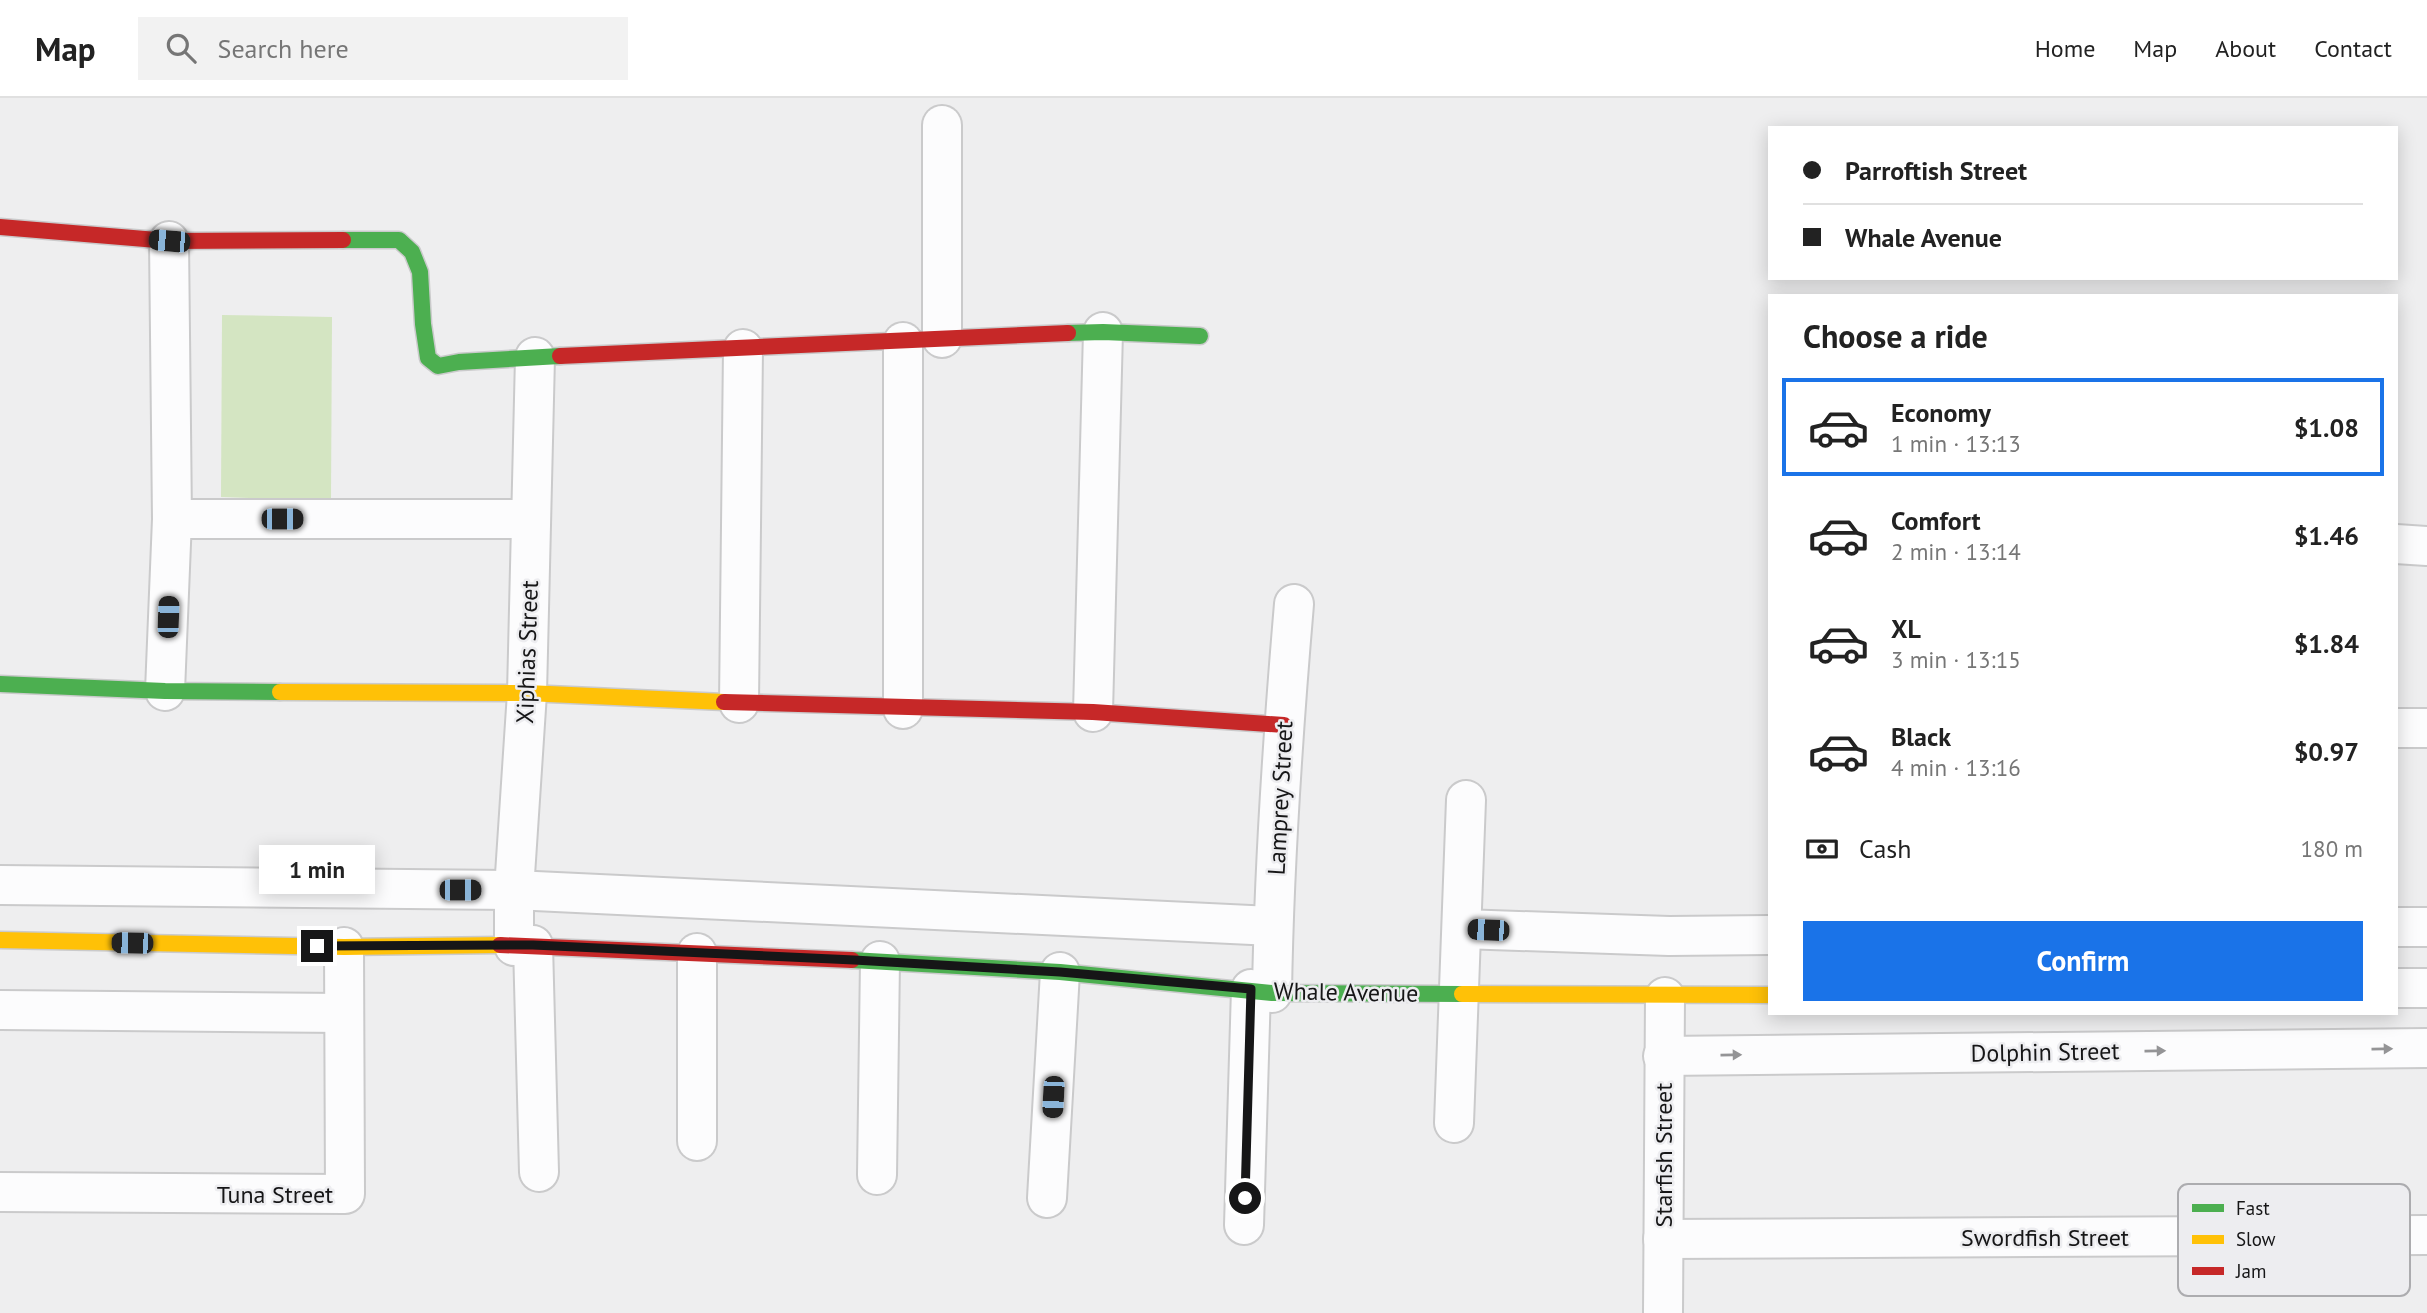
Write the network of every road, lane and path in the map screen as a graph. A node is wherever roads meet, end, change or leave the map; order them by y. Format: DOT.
graph roads {
  1 [pos="942,125"];
  2 [pos="0,228"];
  3 [pos="169,241"];
  4 [pos="1103,332"];
  5 [pos="1200,336"];
  6 [pos="942,338"];
  7 [pos="903,342"];
  8 [pos="743,349"];
  9 [pos="535,358"];
  10 [pos="172,519"];
  11 [pos="531,519"];
  12 [pos="2398,544"];
  13 [pos="2427,546"];
  14 [pos="1294,604"];
  15 [pos="0,684"];
  16 [pos="165,691"];
  17 [pos="527,693"];
  18 [pos="739,704"];
  19 [pos="902,709"];
  20 [pos="1093,712"];
  21 [pos="1284,725"];
  22 [pos="2398,728"];
  23 [pos="2427,728"];
  24 [pos="1465,800"];
  25 [pos="0,885"];
  26 [pos="514,890"];
  27 [pos="1273,926"];
  28 [pos="2398,927"];
  29 [pos="2427,927"];
  30 [pos="1462,929"];
  31 [pos="1768,935"];
  32 [pos="0,940"];
  33 [pos="524,946"];
  34 [pos="344,947"];
  35 [pos="696,953"];
  36 [pos="880,961"];
  37 [pos="1060,972"];
  38 [pos="2398,988"];
  39 [pos="2427,988"];
  40 [pos="1262,991"];
  41 [pos="1460,993"];
  42 [pos="1768,995"];
  43 [pos="1665,996"];
  44 [pos="0,1010"];
  45 [pos="343,1013"];
  46 [pos="2427,1048"];
  47 [pos="1663,1056"];
  48 [pos="1454,1123"];
  49 [pos="697,1141"];
  50 [pos="539,1172"];
  51 [pos="877,1175"];
  52 [pos="0,1192"];
  53 [pos="1047,1198"];
  54 [pos="1244,1224"];
  55 [pos="2178,1236"];
  56 [pos="1663,1239"];
  57 [pos="1663,1313"];
  1 -- 6 [label="street"];
  2 -- 3 [label="street"];
  3 -- 9 [label="street"];
  3 -- 10 [label="street"];
  4 -- 5 [label="street"];
  4 -- 6 [label="street"];
  4 -- 20 [label="street"];
  6 -- 7 [label="street"];
  7 -- 8 [label="street"];
  7 -- 19 [label="street"];
  8 -- 9 [label="street"];
  8 -- 18 [label="street"];
  9 -- 11 [label="street, Xiphias Street"];
  10 -- 11 [label="street"];
  10 -- 16 [label="street"];
  11 -- 17 [label="street, Xiphias Street"];
  12 -- 13 [label="street"];
  14 -- 21 [label="street, Lamprey Street"];
  15 -- 16 [label="street"];
  16 -- 17 [label="street"];
  17 -- 18 [label="street"];
  17 -- 26 [label="street, Xiphias Street"];
  18 -- 19 [label="street"];
  19 -- 20 [label="street"];
  20 -- 21 [label="street"];
  21 -- 27 [label="street, Lamprey Street"];
  22 -- 23 [label="street"];
  24 -- 30 [label="street"];
  25 -- 26 [label="street"];
  26 -- 27 [label="street"];
  26 -- 33 [label="street, Xiphias Street"];
  27 -- 40 [label="street, Lamprey Street"];
  28 -- 29 [label="street"];
  30 -- 31 [label="street"];
  30 -- 41 [label="street"];
  32 -- 34 [label="street, Whale Avenue"];
  33 -- 34 [label="street, Whale Avenue"];
  33 -- 35 [label="street, Whale Avenue"];
  33 -- 50 [label="street, Xiphias Street"];
  34 -- 45 [label="street, Tuna Street"];
  35 -- 36 [label="street, Whale Avenue"];
  35 -- 49 [label="street"];
  36 -- 37 [label="street, Whale Avenue"];
  36 -- 51 [label="street"];
  37 -- 40 [label="street, Whale Avenue"];
  37 -- 53 [label="street"];
  38 -- 39 [label="street"];
  40 -- 41 [label="street, Whale Avenue"];
  40 -- 54 [label="street, Lamprey Street"];
  41 -- 43 [label="street, Whale Avenue"];
  41 -- 48 [label="street"];
  42 -- 43 [label="street, Whale Avenue"];
  43 -- 47 [label="street, Starfish Street"];
  44 -- 45 [label="street"];
  45 -- 52 [label="street, Tuna Street"];
  47 -- 46 [label="street, Dolphin Street, one-way"];
  47 -- 56 [label="street, Starfish Street"];
  55 -- 56 [label="street, Swordfish Street"];
  56 -- 57 [label="street, Starfish Street"];
}
